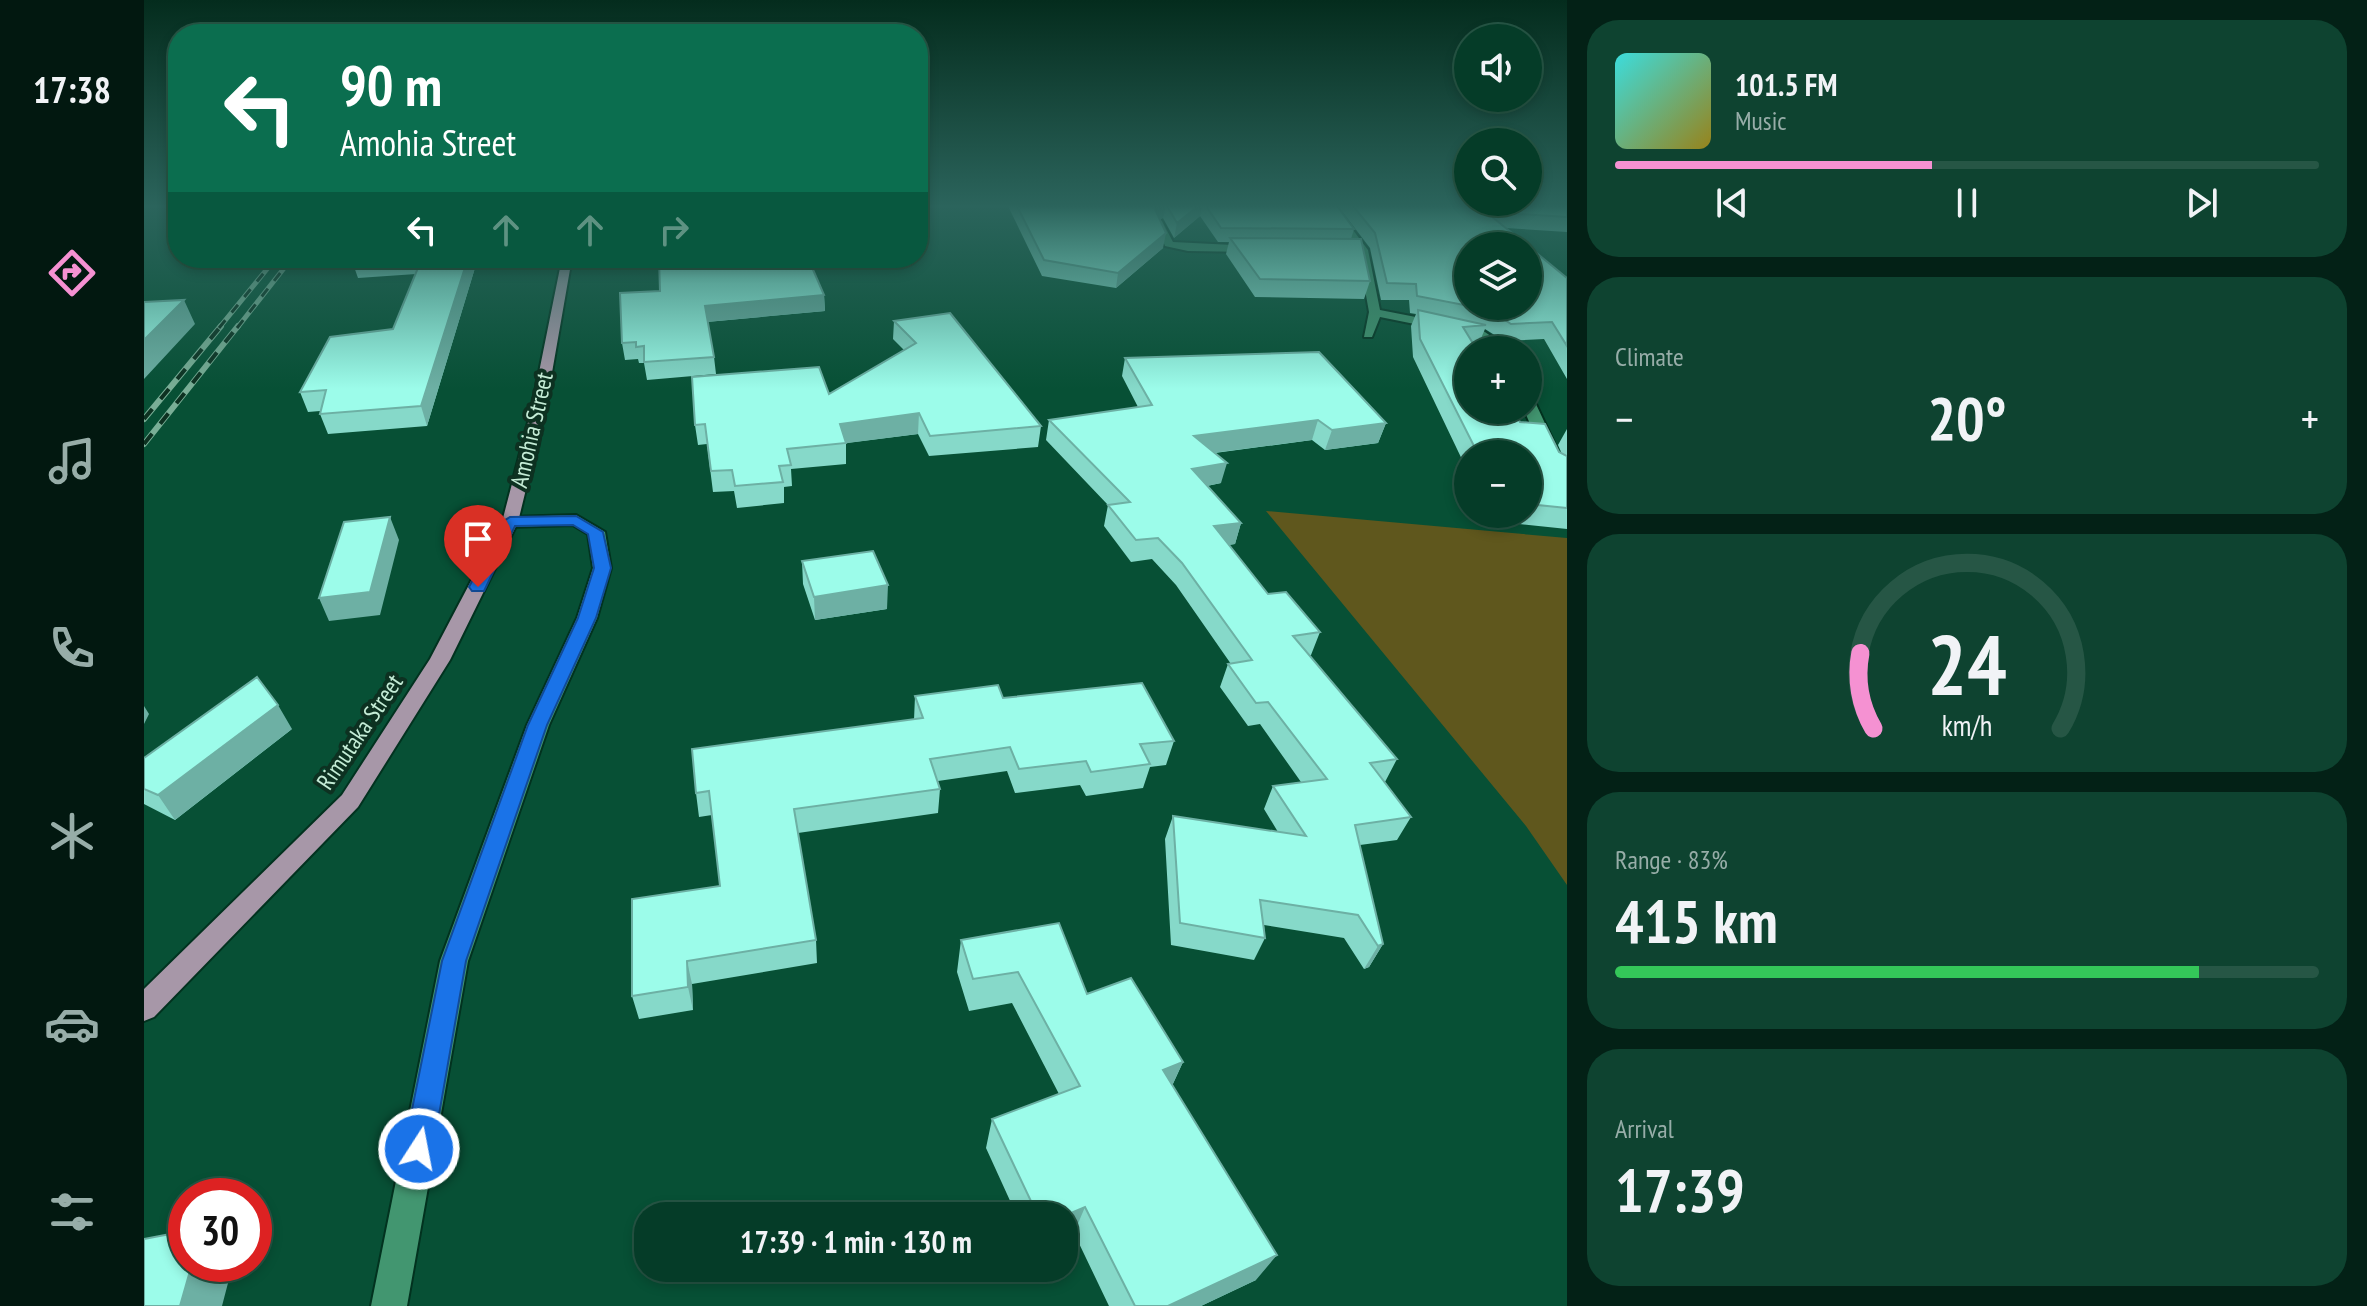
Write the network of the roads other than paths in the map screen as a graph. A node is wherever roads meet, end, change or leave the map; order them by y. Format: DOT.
graph roads {
  1 [pos="1366,267"];
  2 [pos="565,268"];
  3 [pos="1375,312"];
  4 [pos="1368,334"];
  5 [pos="1483,336"];
  6 [pos="1538,424"];
  7 [pos="1558,469"];
  8 [pos="510,522"];
  9 [pos="144,1008"];
  10 [pos="389,1306"];
  1 -- 3 [label="street"];
  2 -- 8 [label="main road, Amohia Street"];
  3 -- 4 [label="street"];
  3 -- 5 [label="street"];
  6 -- 7 [label="street"];
  8 -- 9 [label="main road, Rimutaka Street"];
  8 -- 10 [label="street, Amohia Street"];
}
